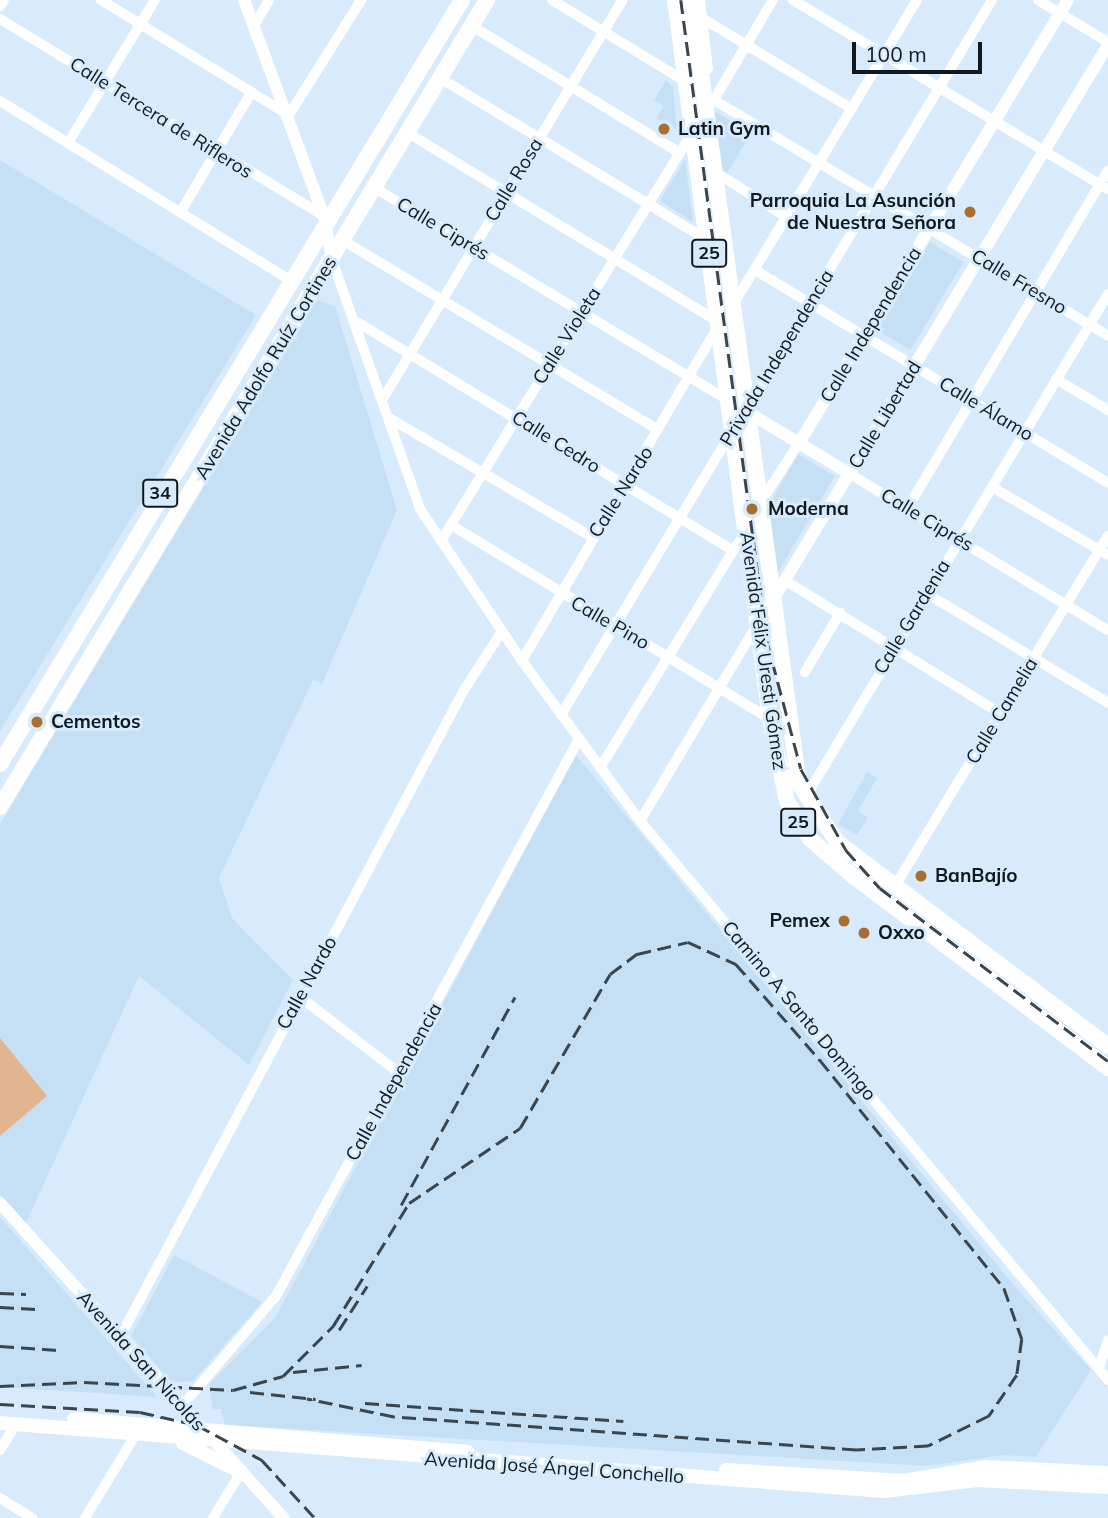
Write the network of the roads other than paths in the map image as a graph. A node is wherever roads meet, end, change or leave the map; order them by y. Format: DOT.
graph roads {
  1 [pos="4,0"];
  2 [pos="101,0"];
  3 [pos="155,0"];
  4 [pos="269,0"];
  5 [pos="361,0"];
  6 [pos="462,0"];
  7 [pos="487,0"];
  8 [pos="552,0"];
  9 [pos="623,0"];
  10 [pos="673,0"];
  11 [pos="691,0"];
  12 [pos="699,0"];
  13 [pos="773,0"];
  14 [pos="793,0"];
  15 [pos="917,0"];
  16 [pos="992,0"];
  17 [pos="1038,0"];
  18 [pos="1068,0"];
  19 [pos="242,2"];
  20 [pos="0,6"];
  21 [pos="1060,13"];
  22 [pos="0,19"];
  23 [pos="691,21"];
  24 [pos="140,24"];
  25 [pos="472,26"];
  26 [pos="253,27"];
  27 [pos="604,32"];
  28 [pos="1108,43"];
  29 [pos="745,46"];
  30 [pos="884,54"];
  31 [pos="683,77"];
  32 [pos="440,78"];
  33 [pos="104,83"];
  34 [pos="572,86"];
  35 [pos="939,87"];
  36 [pos="250,94"];
  37 [pos="709,99"];
  38 [pos="0,101"];
  39 [pos="852,109"];
  40 [pos="289,115"];
  41 [pos="994,121"];
  42 [pos="693,131"];
  43 [pos="408,133"];
  44 [pos="539,138"];
  45 [pos="68,143"];
  46 [pos="1043,150"];
  47 [pos="215,153"];
  48 [pos="680,153"];
  49 [pos="819,162"];
  50 [pos="1108,171"];
  51 [pos="717,173"];
  52 [pos="1104,186"];
  53 [pos="375,188"];
  54 [pos="506,193"];
  55 [pos="875,195"];
  56 [pos="647,206"];
  57 [pos="181,211"];
  58 [pos="786,217"];
  59 [pos="325,220"];
  60 [pos="930,229"];
  61 [pos="707,240"];
  62 [pos="344,241"];
  63 [pos="473,247"];
  64 [pos="979,258"];
  65 [pos="615,259"];
  66 [pos="332,260"];
  67 [pos="755,270"];
  68 [pos="293,282"];
  69 [pos="1036,292"];
  70 [pos="1108,293"];
  71 [pos="442,301"];
  72 [pos="810,303"];
  73 [pos="733,305"];
  74 [pos="582,313"];
  75 [pos="357,323"];
  76 [pos="720,323"];
  77 [pos="1089,324"];
  78 [pos="1108,336"];
  79 [pos="866,337"];
  80 [pos="409,354"];
  81 [pos="549,365"];
  82 [pos="914,366"];
  83 [pos="689,378"];
  84 [pos="1056,379"];
  85 [pos="384,397"];
  86 [pos="728,400"];
  87 [pos="971,400"];
  88 [pos="1108,410"];
  89 [pos="746,411"];
  90 [pos="516,417"];
  91 [pos="391,419"];
  92 [pos="658,430"];
  93 [pos="733,432"];
  94 [pos="1025,432"];
  95 [pos="799,443"];
  96 [pos="483,472"];
  97 [pos="850,474"];
  98 [pos="1108,483"];
  99 [pos="625,485"];
  100 [pos="992,487"];
  101 [pos="759,505"];
  102 [pos="907,509"];
  103 [pos="679,517"];
  104 [pos="451,525"];
  105 [pos="746,531"];
  106 [pos="1108,536"];
  107 [pos="593,537"];
  108 [pos="958,539"];
  109 [pos="441,541"];
  110 [pos="733,551"];
  111 [pos="1104,552"];
  112 [pos="786,581"];
  113 [pos="559,593"];
  114 [pos="926,593"];
  115 [pos="774,599"];
  116 [pos="1067,604"];
  117 [pos="840,614"];
  118 [pos="759,623"];
  119 [pos="614,625"];
  120 [pos="1108,629"];
  121 [pos="502,631"];
  122 [pos="895,646"];
  123 [pos="667,656"];
  124 [pos="1034,658"];
  125 [pos="522,661"];
  126 [pos="805,673"];
  127 [pos="720,687"];
  128 [pos="1108,703"];
  129 [pos="1000,713"];
  130 [pos="561,715"];
  131 [pos="770,719"];
  132 [pos="579,739"];
  133 [pos="0,764"];
  134 [pos="600,768"];
  135 [pos="805,798"];
  136 [pos="0,807"];
  137 [pos="640,821"];
  138 [pos="895,886"];
  139 [pos="299,996"];
  140 [pos="1108,1046"];
  141 [pos="1108,1068"];
  142 [pos="399,1073"];
  143 [pos="0,1203"];
  144 [pos="119,1339"];
  145 [pos="1108,1340"];
  146 [pos="1098,1368"];
  147 [pos="1108,1380"];
  148 [pos="182,1406"];
  149 [pos="0,1414"];
  150 [pos="0,1423"];
  151 [pos="16,1424"];
  152 [pos="204,1430"];
  153 [pos="136,1434"];
  154 [pos="169,1437"];
  155 [pos="216,1443"];
  156 [pos="0,1450"];
  157 [pos="241,1472"];
  158 [pos="1108,1474"];
  159 [pos="1108,1487"];
  160 [pos="0,1498"];
  161 [pos="32,1518"];
  162 [pos="85,1518"];
  163 [pos="213,1518"];
  164 [pos="284,1518"];
  1 -- 20 [label="street"];
  2 -- 24 [label="street"];
  3 -- 24 [label="street"];
  4 -- 26 [label="street"];
  5 -- 40 [label="street"];
  6 -- 59 [label="main road, Avenida Adolfo Ruíz Cortines / 34"];
  7 -- 25 [label="main road, Avenida Adolfo Ruíz Cortines / 34"];
  8 -- 27 [label="street"];
  9 -- 27 [label="street, Calle Rosa"];
  10 -- 23 [label="main road, Avenida Félix Uresti Gómez / 25"];
  10 -- 31 [label="street"];
  11 -- 23 [label="main road, Avenida Félix Uresti Gómez / 25"];
  12 -- 23 [label="street"];
  13 -- 29 [label="street"];
  14 -- 30 [label="street"];
  15 -- 30 [label="street"];
  16 -- 35 [label="street, Privada Independencia"];
  17 -- 21 [label="street"];
  18 -- 21 [label="street, Calle Independencia"];
  19 -- 26 [label="street"];
  21 -- 28 [label="street"];
  21 -- 41 [label="street, Calle Independencia"];
  22 -- 33 [label="street, Calle Tercera de Rifleros"];
  23 -- 29 [label="street"];
  23 -- 31 [label="main road, Avenida Félix Uresti Gómez / 25"];
  23 -- 37 [label="main road, Avenida Félix Uresti Gómez / 25"];
  24 -- 33 [label="street"];
  24 -- 36 [label="street"];
  25 -- 32 [label="main road, Avenida Adolfo Ruíz Cortines / 34"];
  25 -- 34 [label="street"];
  26 -- 40 [label="street"];
  27 -- 31 [label="street"];
  27 -- 34 [label="street, Calle Rosa"];
  28 -- 46 [label="street, Calle Libertad"];
  29 -- 37 [label="street"];
  29 -- 39 [label="street"];
  30 -- 35 [label="street"];
  30 -- 39 [label="street"];
  31 -- 42 [label="main road, Avenida Félix Uresti Gómez / 25"];
  32 -- 43 [label="main road, Avenida Adolfo Ruíz Cortines / 34"];
  32 -- 44 [label="street"];
  33 -- 45 [label="street"];
  33 -- 47 [label="street, Calle Tercera de Rifleros"];
  34 -- 44 [label="street, Calle Rosa"];
  34 -- 48 [label="street"];
  35 -- 41 [label="street"];
  35 -- 55 [label="street, Privada Independencia"];
  36 -- 40 [label="street"];
  36 -- 47 [label="street"];
  37 -- 49 [label="street, Calle Fresno"];
  37 -- 51 [label="main road, Avenida Félix Uresti Gómez / 25"];
  38 -- 45 [label="street"];
  39 -- 49 [label="street"];
  40 -- 59 [label="street"];
  41 -- 46 [label="street"];
  41 -- 60 [label="street, Calle Independencia"];
  42 -- 48 [label="street, Calle Violeta"];
  42 -- 61 [label="main road, Avenida Félix Uresti Gómez / 25"];
  43 -- 53 [label="main road, Avenida Adolfo Ruíz Cortines / 34"];
  43 -- 54 [label="street"];
  44 -- 54 [label="street, Calle Rosa"];
  44 -- 56 [label="street"];
  45 -- 57 [label="street"];
  46 -- 52 [label="street"];
  46 -- 64 [label="street, Calle Libertad"];
  47 -- 57 [label="street"];
  47 -- 59 [label="street, Calle Tercera de Rifleros"];
  48 -- 56 [label="street, Calle Violeta"];
  49 -- 55 [label="street, Calle Fresno"];
  49 -- 58 [label="street"];
  50 -- 52 [label="street"];
  51 -- 58 [label="street"];
  51 -- 73 [label="main road, Avenida Félix Uresti Gómez / 25"];
  52 -- 69 [label="street"];
  53 -- 62 [label="main road, Avenida Adolfo Ruíz Cortines / 34"];
  53 -- 63 [label="street, Calle Ciprés"];
  54 -- 63 [label="street, Calle Rosa"];
  54 -- 65 [label="street"];
  55 -- 60 [label="street, Calle Fresno"];
  55 -- 72 [label="street, Privada Independencia"];
  56 -- 61 [label="street"];
  56 -- 65 [label="street, Calle Violeta"];
  57 -- 68 [label="street"];
  58 -- 67 [label="street"];
  59 -- 62 [label="street"];
  59 -- 66 [label="street"];
  59 -- 68 [label="main road, Avenida Adolfo Ruíz Cortines / 34"];
  60 -- 64 [label="street, Calle Fresno"];
  60 -- 79 [label="street, Calle Independencia"];
  61 -- 76 [label="main road, Avenida Félix Uresti Gómez / 25"];
  62 -- 66 [label="main road, Avenida Adolfo Ruíz Cortines / 34"];
  62 -- 71 [label="street"];
  63 -- 71 [label="street, Calle Rosa"];
  63 -- 74 [label="street, Calle Ciprés"];
  64 -- 69 [label="street, Calle Fresno"];
  64 -- 82 [label="street, Calle Libertad"];
  65 -- 74 [label="street, Calle Violeta"];
  65 -- 76 [label="street"];
  66 -- 75 [label="street"];
  66 -- 136 [label="main road, Avenida Adolfo Ruíz Cortines / 34"];
  67 -- 72 [label="street, Calle Álamo"];
  67 -- 73 [label="street"];
  68 -- 133 [label="main road, Avenida Adolfo Ruíz Cortines / 34"];
  69 -- 77 [label="street, Calle Fresno"];
  69 -- 87 [label="street"];
  70 -- 77 [label="street, Calle Gardenia"];
  71 -- 80 [label="street, Calle Rosa"];
  71 -- 81 [label="street"];
  72 -- 79 [label="street, Calle Álamo"];
  72 -- 89 [label="street, Privada Independencia"];
  73 -- 89 [label="main road, Avenida Félix Uresti Gómez / 25"];
  74 -- 81 [label="street, Calle Violeta"];
  74 -- 83 [label="street, Calle Ciprés"];
  75 -- 80 [label="street, Calle Cedro"];
  75 -- 85 [label="street"];
  76 -- 83 [label="street, Calle Nardo"];
  76 -- 86 [label="main road, Avenida Félix Uresti Gómez / 25"];
  77 -- 78 [label="street, Calle Fresno"];
  77 -- 84 [label="street, Calle Gardenia"];
  79 -- 82 [label="street, Calle Álamo"];
  79 -- 95 [label="street, Calle Independencia"];
  80 -- 85 [label="street, Calle Rosa"];
  80 -- 90 [label="street, Calle Cedro"];
  81 -- 90 [label="street, Calle Violeta"];
  81 -- 92 [label="street"];
  82 -- 87 [label="street, Calle Álamo"];
  82 -- 97 [label="street, Calle Libertad"];
  83 -- 86 [label="street, Calle Ciprés"];
  83 -- 92 [label="street, Calle Nardo"];
  84 -- 88 [label="street"];
  84 -- 94 [label="street, Calle Gardenia"];
  85 -- 91 [label="street"];
  86 -- 93 [label="main road, Avenida Félix Uresti Gómez / 25"];
  87 -- 94 [label="street, Calle Álamo"];
  87 -- 102 [label="street"];
  89 -- 93 [label="street, Privada Independencia"];
  89 -- 95 [label="street, Calle Ciprés"];
  89 -- 101 [label="main road, Avenida Félix Uresti Gómez / 25"];
  90 -- 96 [label="street, Calle Violeta"];
  90 -- 99 [label="street, Calle Cedro"];
  91 -- 96 [label="street"];
  91 -- 109 [label="street"];
  92 -- 99 [label="street, Calle Nardo"];
  93 -- 103 [label="street, Privada Independencia"];
  93 -- 105 [label="main road, Avenida Félix Uresti Gómez / 25"];
  94 -- 98 [label="street, Calle Álamo"];
  94 -- 100 [label="street, Calle Gardenia"];
  95 -- 97 [label="street, Calle Ciprés"];
  95 -- 101 [label="street, Calle Independencia"];
  96 -- 104 [label="street, Calle Violeta"];
  96 -- 107 [label="street"];
  97 -- 102 [label="street, Calle Ciprés"];
  97 -- 112 [label="street, Calle Libertad"];
  99 -- 103 [label="street, Calle Cedro"];
  99 -- 107 [label="street, Calle Nardo"];
  100 -- 108 [label="street, Calle Gardenia"];
  100 -- 111 [label="street"];
  101 -- 115 [label="main road, Avenida Félix Uresti Gómez / 25"];
  102 -- 108 [label="street, Calle Ciprés"];
  103 -- 110 [label="street, Calle Cedro"];
  103 -- 119 [label="street, Privada Independencia"];
  104 -- 109 [label="street, Calle Violeta"];
  104 -- 113 [label="street, Calle Pino"];
  105 -- 110 [label="street"];
  105 -- 118 [label="main road, Avenida Félix Uresti Gómez / 25"];
  106 -- 111 [label="street, Calle Camelia"];
  107 -- 113 [label="street, Calle Nardo"];
  108 -- 114 [label="street, Calle Gardenia"];
  108 -- 116 [label="street, Calle Ciprés"];
  109 -- 121 [label="street"];
  110 -- 123 [label="street"];
  111 -- 116 [label="street, Calle Camelia"];
  112 -- 115 [label="street, Calle Libertad"];
  112 -- 117 [label="street"];
  113 -- 119 [label="street, Calle Pino"];
  113 -- 125 [label="street, Calle Nardo"];
  114 -- 122 [label="street, Calle Gardenia"];
  114 -- 124 [label="street"];
  115 -- 118 [label="street, Calle Libertad"];
  115 -- 135 [label="main road, Avenida Félix Uresti Gómez / 25"];
  116 -- 120 [label="street, Calle Ciprés"];
  116 -- 124 [label="street, Calle Camelia"];
  117 -- 122 [label="street"];
  117 -- 126 [label="street"];
  118 -- 127 [label="street, Calle Libertad"];
  118 -- 131 [label="main road, Avenida Félix Uresti Gómez / 25"];
  119 -- 123 [label="street, Calle Pino"];
  119 -- 130 [label="street, Privada Independencia"];
  121 -- 125 [label="street, Camino A Santo Domingo"];
  121 -- 139 [label="street, Calle Nardo"];
  122 -- 129 [label="street"];
  122 -- 135 [label="street, Calle Gardenia"];
  123 -- 127 [label="street, Calle Pino"];
  123 -- 134 [label="street"];
  124 -- 128 [label="street"];
  124 -- 129 [label="street, Calle Camelia"];
  125 -- 130 [label="street, Camino A Santo Domingo"];
  127 -- 131 [label="street, Calle Pino"];
  127 -- 137 [label="street, Calle Libertad"];
  129 -- 138 [label="street, Calle Camelia"];
  130 -- 132 [label="street, Camino A Santo Domingo"];
  131 -- 141 [label="main road, Avenida Félix Uresti Gómez / 25"];
  132 -- 134 [label="street, Camino A Santo Domingo"];
  132 -- 142 [label="street, Calle Independencia"];
  134 -- 137 [label="street, Camino A Santo Domingo"];
  135 -- 138 [label="main road, Avenida Félix Uresti Gómez / 25"];
  137 -- 146 [label="street, Camino A Santo Domingo"];
  138 -- 140 [label="main road, Avenida Félix Uresti Gómez / 25"];
  139 -- 142 [label="street"];
  139 -- 144 [label="street, Calle Nardo"];
  142 -- 148 [label="street, Calle Independencia"];
  143 -- 144 [label="street, Avenida San Nicolás"];
  144 -- 148 [label="street, Avenida San Nicolás"];
  145 -- 146 [label="street"];
  146 -- 147 [label="street, Camino A Santo Domingo"];
  148 -- 152 [label="street, Avenida San Nicolás"];
  149 -- 152 [label="main road, Avenida José Ángel Conchello"];
  150 -- 151 [label="main road, Avenida José Ángel Conchello"];
  151 -- 153 [label="main road, Avenida José Ángel Conchello"];
  151 -- 156 [label="street"];
  152 -- 155 [label="street, Avenida San Nicolás"];
  152 -- 158 [label="main road, Avenida José Ángel Conchello"];
  153 -- 154 [label="main road, Avenida José Ángel Conchello"];
  153 -- 162 [label="street"];
  154 -- 155 [label="main road, Avenida José Ángel Conchello"];
  154 -- 157 [label="main road"];
  155 -- 157 [label="street, Avenida San Nicolás"];
  155 -- 159 [label="main road, Avenida José Ángel Conchello"];
  157 -- 163 [label="street"];
  157 -- 164 [label="street, Avenida San Nicolás"];
  160 -- 161 [label="street"];
}
